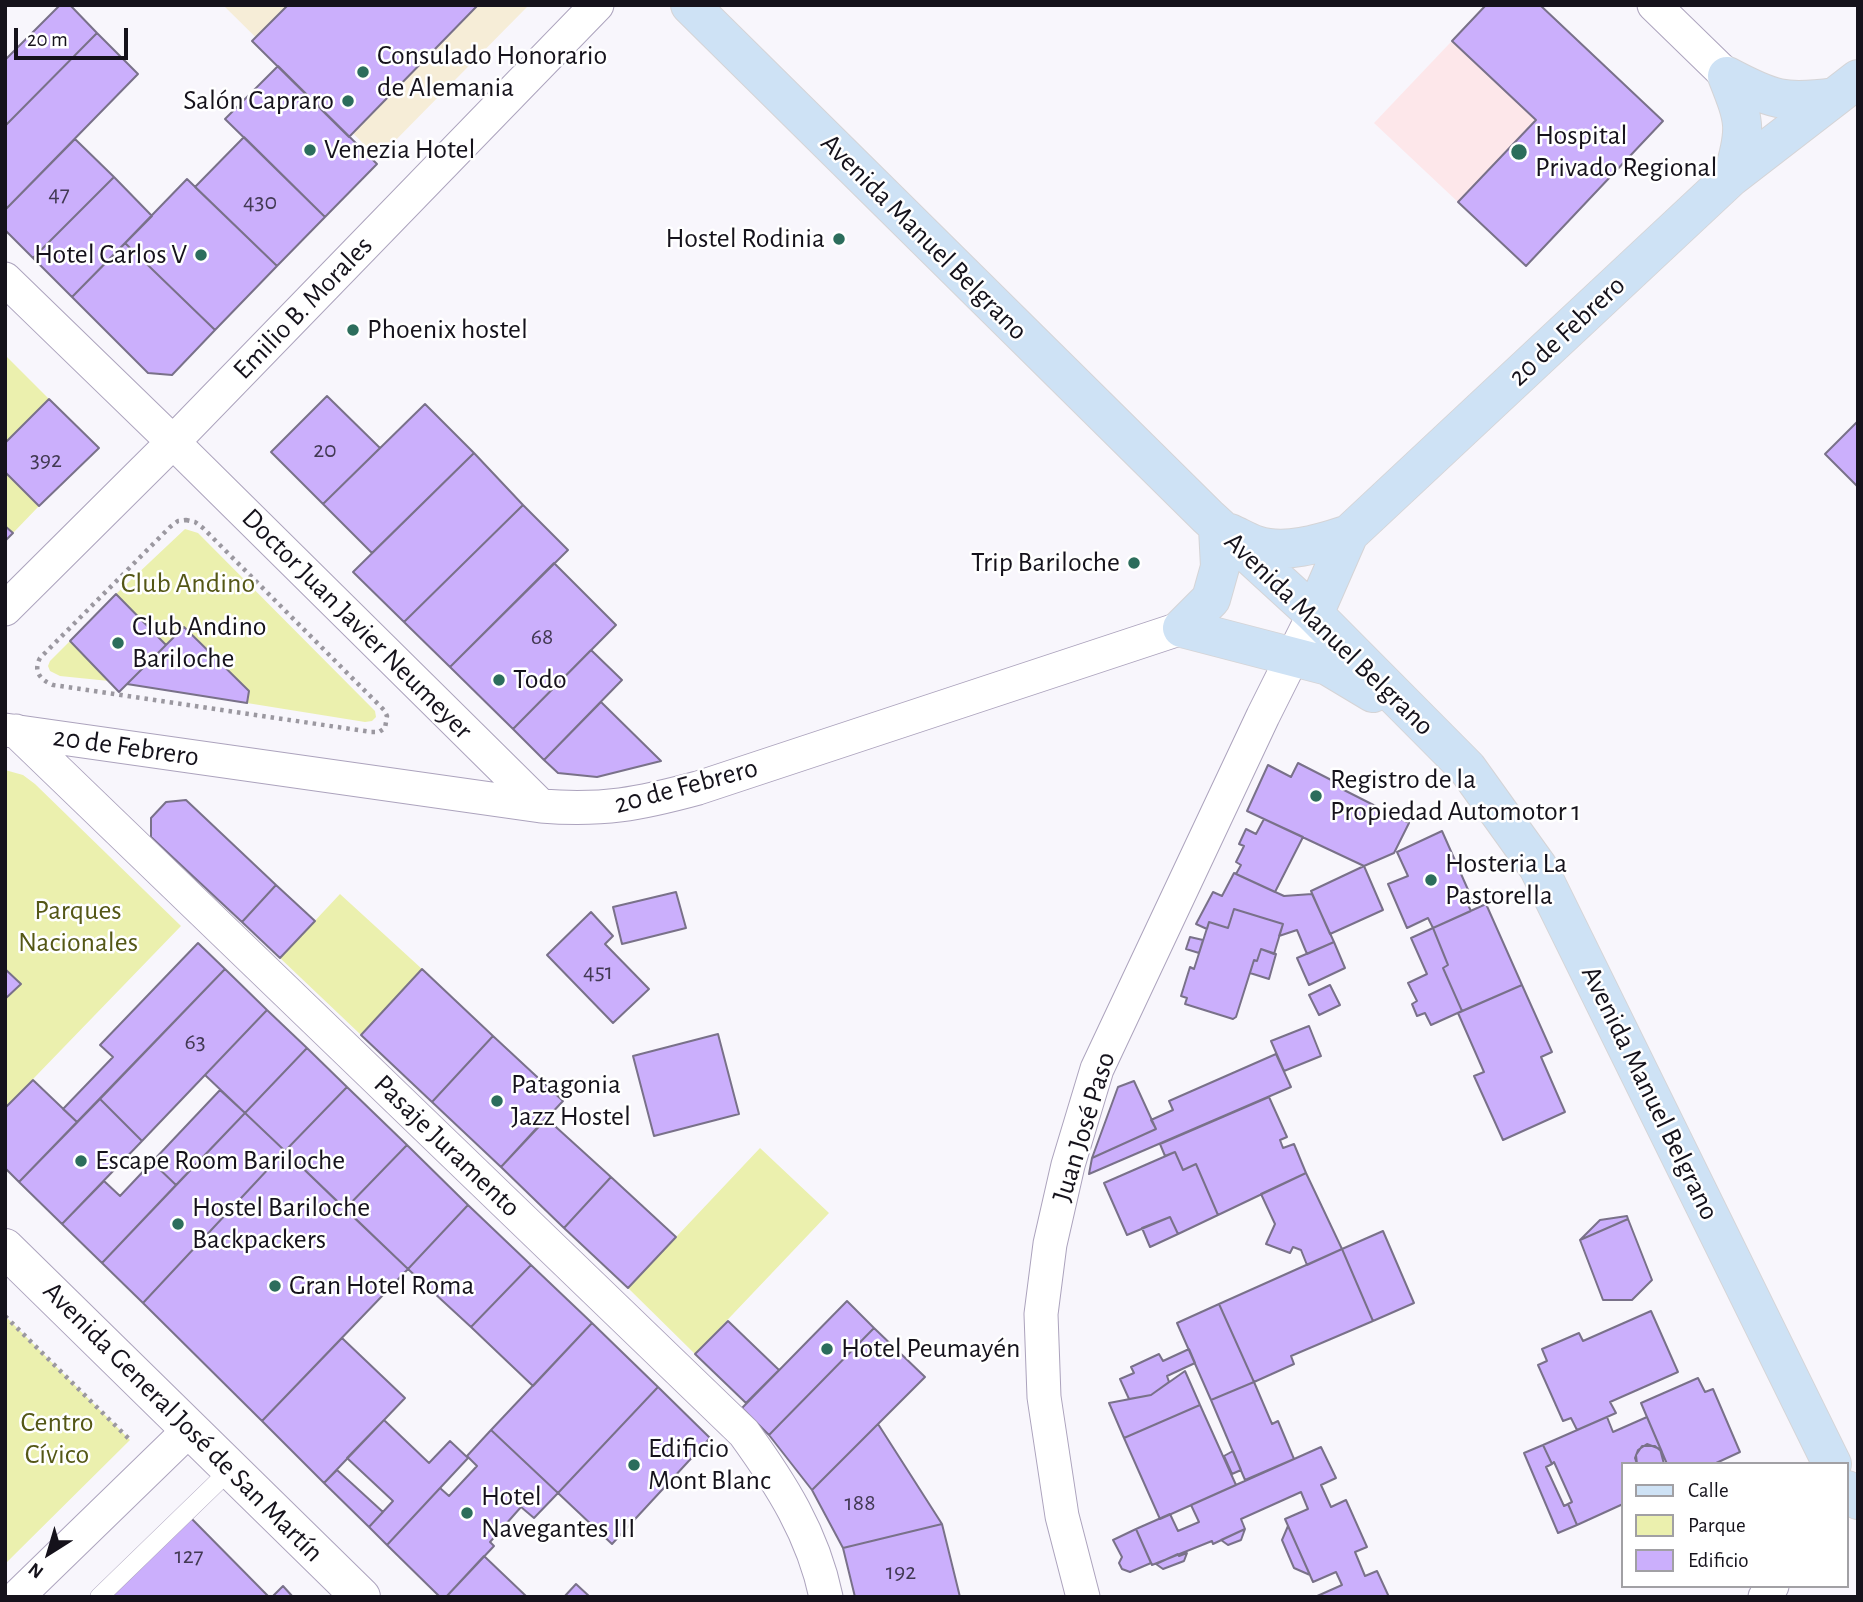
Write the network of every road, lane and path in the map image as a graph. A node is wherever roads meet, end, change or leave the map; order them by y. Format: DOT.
graph roads {
  1 [pos="597,5"];
  2 [pos="690,5"];
  3 [pos="1654,5"];
  4 [pos="1727,76"];
  5 [pos="1846,88"];
  6 [pos="1733,175"];
  7 [pos="5,279"];
  8 [pos="173,442"];
  9 [pos="1218,528"];
  10 [pos="1349,534"];
  11 [pos="5,609"];
  12 [pos="1314,614"];
  13 [pos="1182,628"];
  14 [pos="1293,656"];
  15 [pos="1420,721"];
  16 [pos="10,730"];
  17 [pos="371,733"];
  18 [pos="541,806"];
  19 [pos="5,1248"];
  20 [pos="5,1316"];
  21 [pos="189,1430"];
  22 [pos="121,1450"];
  23 [pos="1826,1451"];
  24 [pos="1858,1459"];
  25 [pos="231,1469"];
  26 [pos="17,1597"];
  27 [pos="99,1597"];
  28 [pos="360,1597"];
  29 [pos="826,1597"];
  30 [pos="1083,1597"];
  1 -- 8 [label="street, Emilio B. Morales"];
  2 -- 9 [label="main road, Avenida Manuel Belgrano"];
  3 -- 4 [label="street"];
  4 -- 5 [label="main road"];
  4 -- 6 [label="main road"];
  5 -- 6 [label="main road, 20 de Febrero"];
  6 -- 10 [label="main road, 20 de Febrero"];
  7 -- 8 [label="street, Doctor Juan Javier Neumeyer"];
  8 -- 11 [label="street, Emilio B. Morales"];
  8 -- 18 [label="street, Doctor Juan Javier Neumeyer"];
  9 -- 10 [label="main road"];
  9 -- 12 [label="main road, Avenida Manuel Belgrano"];
  9 -- 13 [label="main road"];
  10 -- 12 [label="main road, 20 de Febrero"];
  12 -- 14 [label="street, Juan José Paso"];
  12 -- 15 [label="main road, Avenida Manuel Belgrano"];
  13 -- 14 [label="main road"];
  13 -- 18 [label="street, 20 de Febrero"];
  14 -- 15 [label="main road"];
  14 -- 30 [label="street, Juan José Paso"];
  15 -- 23 [label="main road, Avenida Manuel Belgrano"];
  16 -- 18 [label="street, 20 de Febrero"];
  16 -- 29 [label="street, Pasaje Juramento"];
  17 -- 17 [label="path"];
  19 -- 21 [label="main road, Avenida General José de San Martín"];
  20 -- 22 [label="path"];
  21 -- 25 [label="main road, Avenida General José de San Martín"];
  21 -- 26 [label="street"];
  23 -- 24 [label="main road"];
  25 -- 27 [label="lane"];
  25 -- 28 [label="main road, Avenida General José de San Martín"];
}
